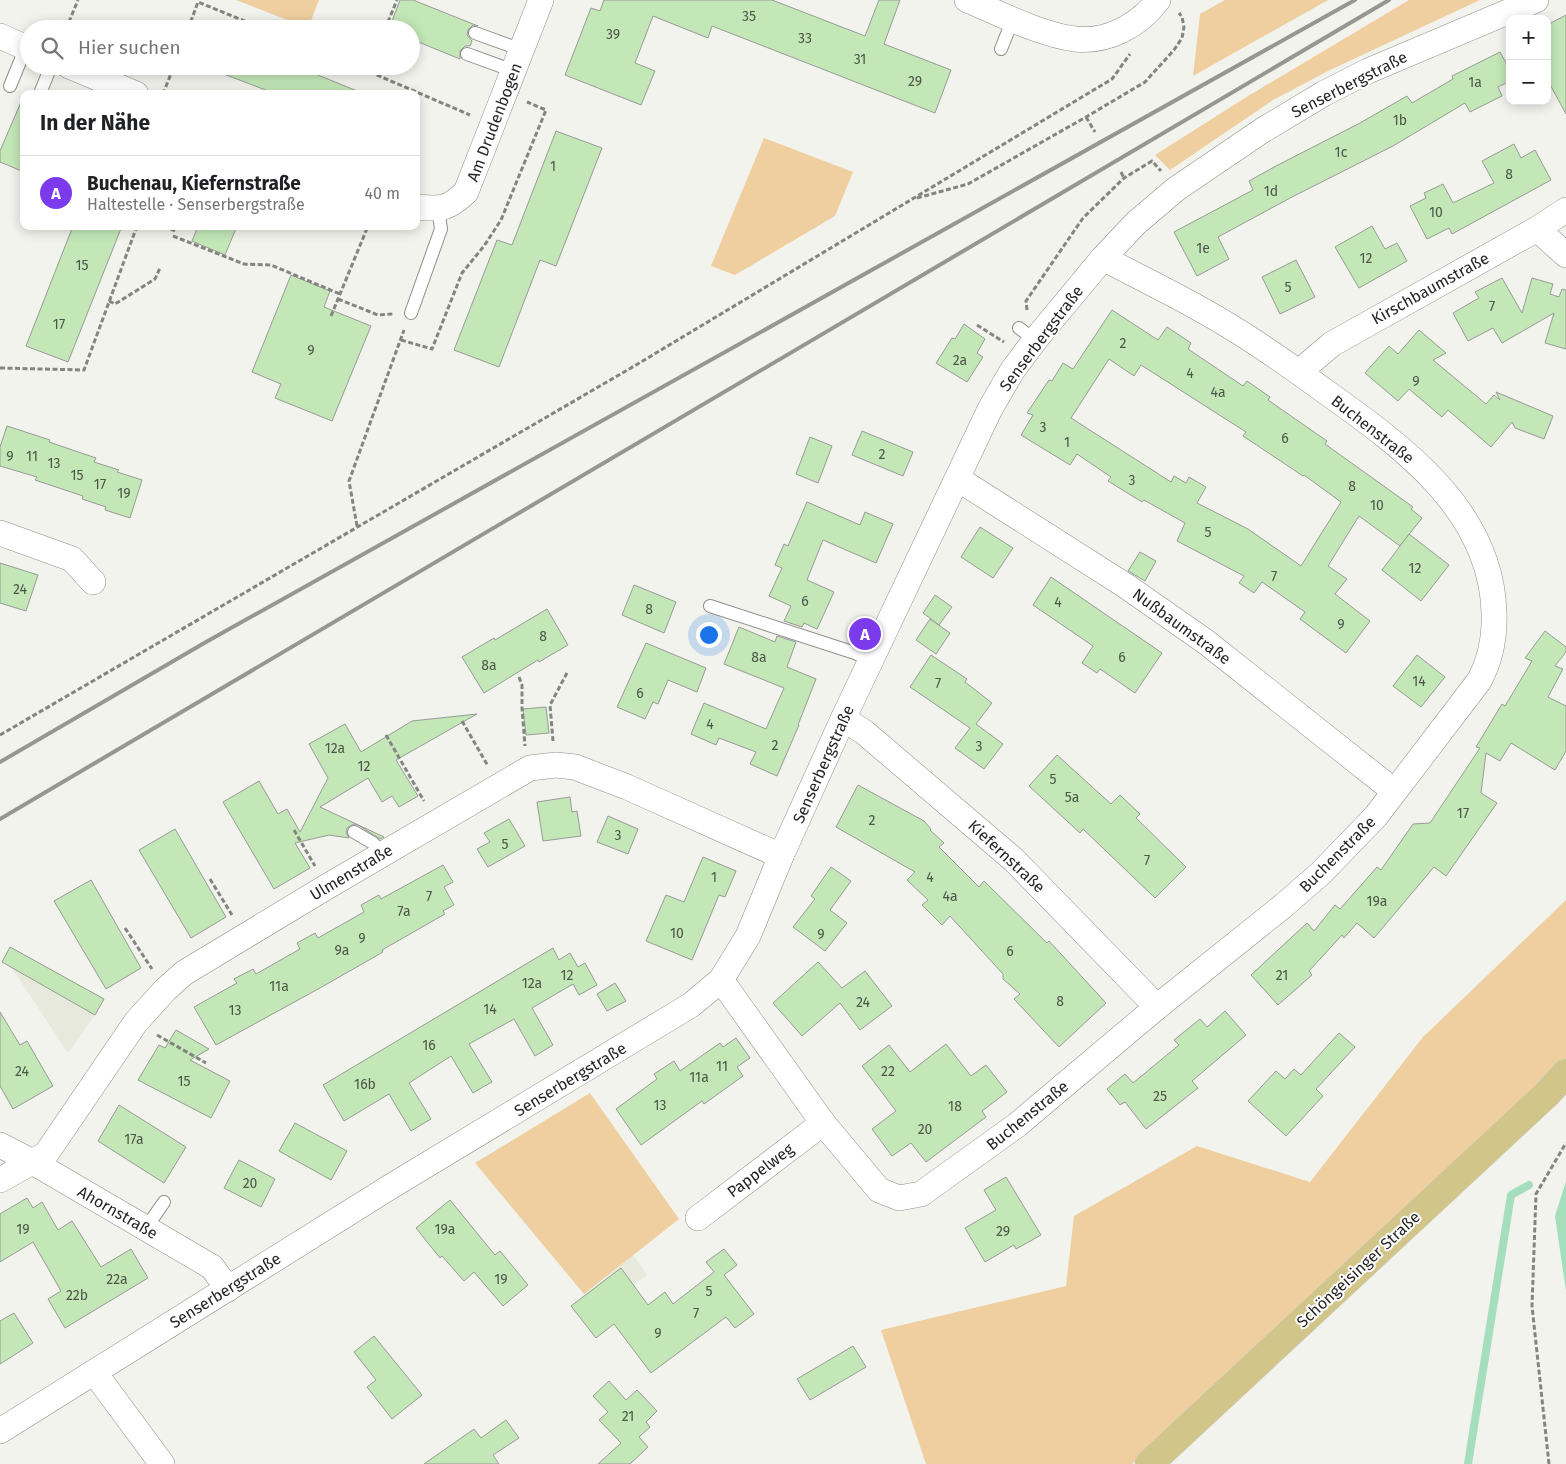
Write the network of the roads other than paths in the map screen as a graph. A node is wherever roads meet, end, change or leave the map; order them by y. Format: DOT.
graph roads {
  1 [pos="541,0"];
  2 [pos="967,0"];
  3 [pos="1536,0"];
  4 [pos="1168,5"];
  5 [pos="1012,19"];
  6 [pos="475,33"];
  7 [pos="0,36"];
  8 [pos="20,45"];
  9 [pos="1001,49"];
  10 [pos="467,54"];
  11 [pos="20,64"];
  12 [pos="513,71"];
  13 [pos="47,75"];
  14 [pos="106,75"];
  15 [pos="10,86"];
  16 [pos="40,90"];
  17 [pos="130,90"];
  18 [pos="427,208"];
  19 [pos="1566,210"];
  20 [pos="1537,229"];
  21 [pos="1566,255"];
  22 [pos="1103,258"];
  23 [pos="411,313"];
  24 [pos="1299,372"];
  25 [pos="958,479"];
  26 [pos="0,533"];
  27 [pos="93,582"];
  28 [pos="710,606"];
  29 [pos="871,661"];
  30 [pos="843,719"];
  31 [pos="1394,791"];
  32 [pos="354,832"];
  33 [pos="382,854"];
  34 [pos="781,856"];
  35 [pos="721,980"];
  36 [pos="1157,1007"];
  37 [pos="1566,1073"];
  38 [pos="823,1122"];
  39 [pos="0,1145"];
  40 [pos="31,1161"];
  41 [pos="0,1180"];
  42 [pos="164,1202"];
  43 [pos="698,1218"];
  44 [pos="146,1228"];
  45 [pos="228,1289"];
  46 [pos="94,1372"];
  47 [pos="0,1431"];
  48 [pos="162,1464"];
  49 [pos="1149,1464"];
  1 -- 12 [label="street, Am Drudenbogen"];
  2 -- 5 [label="street"];
  3 -- 22 [label="street, Senserbergstraße"];
  4 -- 5 [label="street"];
  5 -- 9 [label="lane"];
  6 -- 12 [label="lane"];
  7 -- 8 [label="street"];
  10 -- 12 [label="lane"];
  11 -- 15 [label="lane"];
  12 -- 18 [label="street, Am Drudenbogen"];
  13 -- 16 [label="lane"];
  14 -- 17 [label="street"];
  18 -- 23 [label="lane"];
  19 -- 20 [label="street, Kirschbaumstraße"];
  20 -- 21 [label="street"];
  20 -- 24 [label="street, Kirschbaumstraße"];
  22 -- 24 [label="street, Buchenstraße"];
  22 -- 25 [label="street, Senserbergstraße"];
  24 -- 31 [label="street, Buchenstraße"];
  25 -- 29 [label="street, Senserbergstraße"];
  25 -- 31 [label="street, Nußbaumstraße"];
  26 -- 27 [label="street"];
  28 -- 29 [label="lane"];
  29 -- 30 [label="street, Senserbergstraße"];
  30 -- 34 [label="street, Senserbergstraße"];
  30 -- 36 [label="street, Kiefernstraße"];
  31 -- 36 [label="street, Buchenstraße"];
  32 -- 33 [label="lane"];
  33 -- 34 [label="street, Ulmenstraße"];
  33 -- 40 [label="street, Ulmenstraße"];
  34 -- 35 [label="street, Senserbergstraße"];
  35 -- 38 [label="street, Buchenstraße"];
  35 -- 45 [label="street, Senserbergstraße"];
  36 -- 38 [label="street, Buchenstraße"];
  37 -- 49 [label="main road, Schöngeisinger Straße"];
  38 -- 43 [label="street, Pappelweg"];
  39 -- 40 [label="street, Ahornstraße"];
  40 -- 41 [label="street, Ulmenstraße"];
  40 -- 44 [label="street, Ahornstraße"];
  42 -- 44 [label="lane"];
  44 -- 45 [label="street, Ahornstraße"];
  45 -- 46 [label="street, Senserbergstraße"];
  46 -- 47 [label="street, Senserbergstraße"];
  46 -- 48 [label="street"];
}
